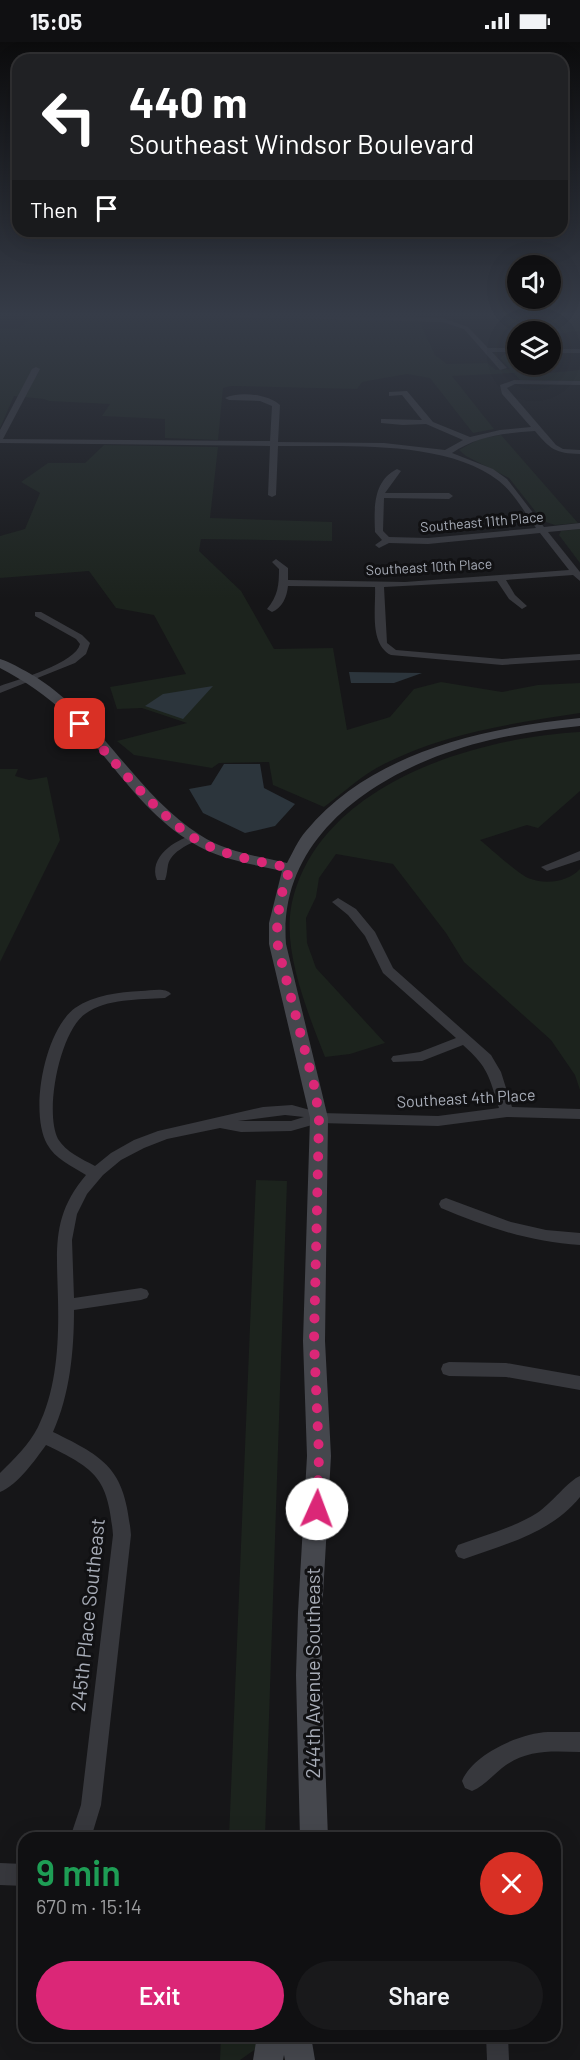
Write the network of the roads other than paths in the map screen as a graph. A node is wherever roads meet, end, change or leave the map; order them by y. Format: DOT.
graph roads {
  1 [pos="15,410"];
  2 [pos="276,410"];
  3 [pos="417,410"];
  4 [pos="521,410"];
  5 [pos="384,421"];
  6 [pos="426,422"];
  7 [pos="536,429"];
  8 [pos="468,439"];
  9 [pos="0,440"];
  10 [pos="274,444"];
  11 [pos="580,452"];
  12 [pos="446,453"];
  13 [pos="397,471"];
  14 [pos="272,495"];
  15 [pos="379,495"];
  16 [pos="449,496"];
  17 [pos="580,526"];
  18 [pos="542,530"];
  19 [pos="387,540"];
  20 [pos="379,545"];
  21 [pos="276,562"];
  22 [pos="578,575"];
  23 [pos="499,577"];
  24 [pos="284,584"];
  25 [pos="379,584"];
  26 [pos="522,606"];
  27 [pos="272,609"];
  28 [pos="38,614"];
  29 [pos="580,657"];
  30 [pos="0,663"];
  31 [pos="27,678"];
  32 [pos="0,690"];
  33 [pos="580,722"];
  34 [pos="193,838"];
  35 [pos="580,855"];
  36 [pos="547,867"];
  37 [pos="290,868"];
  38 [pos="161,877"];
  39 [pos="338,902"];
  40 [pos="165,994"];
  41 [pos="466,1039"];
  42 [pos="398,1059"];
  43 [pos="507,1112"];
  44 [pos="580,1114"];
  45 [pos="319,1118"];
  46 [pos="96,1174"];
  47 [pos="446,1204"];
  48 [pos="580,1239"];
  49 [pos="141,1294"];
  50 [pos="66,1305"];
  51 [pos="449,1369"];
  52 [pos="580,1383"];
  53 [pos="43,1435"];
  54 [pos="0,1484"];
  55 [pos="580,1484"];
  56 [pos="464,1551"];
  57 [pos="580,1742"];
  58 [pos="472,1781"];
  59 [pos="82,1832"];
  60 [pos="314,1832"];
  61 [pos="0,1874"];
  62 [pos="18,1875"];
  63 [pos="271,2042"];
  64 [pos="297,2042"];
  65 [pos="497,2042"];
  66 [pos="268,2060"];
  67 [pos="300,2060"];
  68 [pos="498,2060"];
  1 -- 9 [label="street"];
  2 -- 10 [label="street"];
  3 -- 6 [label="street"];
  4 -- 7 [label="street"];
  5 -- 6 [label="street"];
  6 -- 8 [label="street"];
  7 -- 8 [label="street"];
  7 -- 11 [label="street"];
  8 -- 12 [label="street"];
  9 -- 10 [label="street"];
  10 -- 12 [label="street"];
  10 -- 14 [label="street"];
  12 -- 18 [label="street"];
  13 -- 15 [label="street"];
  15 -- 16 [label="street"];
  15 -- 19 [label="street"];
  17 -- 18 [label="street, Southeast 11th Place"];
  18 -- 19 [label="street, Southeast 11th Place"];
  18 -- 22 [label="street"];
  19 -- 20 [label="street"];
  21 -- 24 [label="street"];
  22 -- 23 [label="street, Southeast 10th Place"];
  23 -- 25 [label="street, Southeast 10th Place"];
  23 -- 26 [label="street"];
  24 -- 25 [label="street, Southeast 10th Place"];
  24 -- 27 [label="street"];
  25 -- 29 [label="street"];
  28 -- 31 [label="street"];
  30 -- 31 [label="street"];
  31 -- 32 [label="street"];
  31 -- 34 [label="street"];
  33 -- 37 [label="street, 244th Avenue Southeast"];
  34 -- 37 [label="street"];
  34 -- 38 [label="street"];
  35 -- 36 [label="street"];
  37 -- 45 [label="street, 244th Avenue Southeast"];
  39 -- 41 [label="street"];
  40 -- 46 [label="street"];
  41 -- 42 [label="street"];
  41 -- 43 [label="street"];
  43 -- 44 [label="street, Southeast 4th Place"];
  43 -- 45 [label="street, Southeast 4th Place"];
  45 -- 46 [label="street, Southeast 4th Place"];
  45 -- 60 [label="street, 244th Avenue Southeast"];
  46 -- 50 [label="street, Southeast 4th Place"];
  47 -- 48 [label="street"];
  49 -- 50 [label="street"];
  50 -- 53 [label="street, Southeast 4th Place"];
  51 -- 52 [label="street"];
  53 -- 54 [label="street"];
  53 -- 59 [label="street, 245th Place Southeast"];
  55 -- 56 [label="street"];
  57 -- 58 [label="street"];
  61 -- 62 [label="street"];
  63 -- 66 [label="street"];
  64 -- 67 [label="street"];
  65 -- 68 [label="street"];
}
